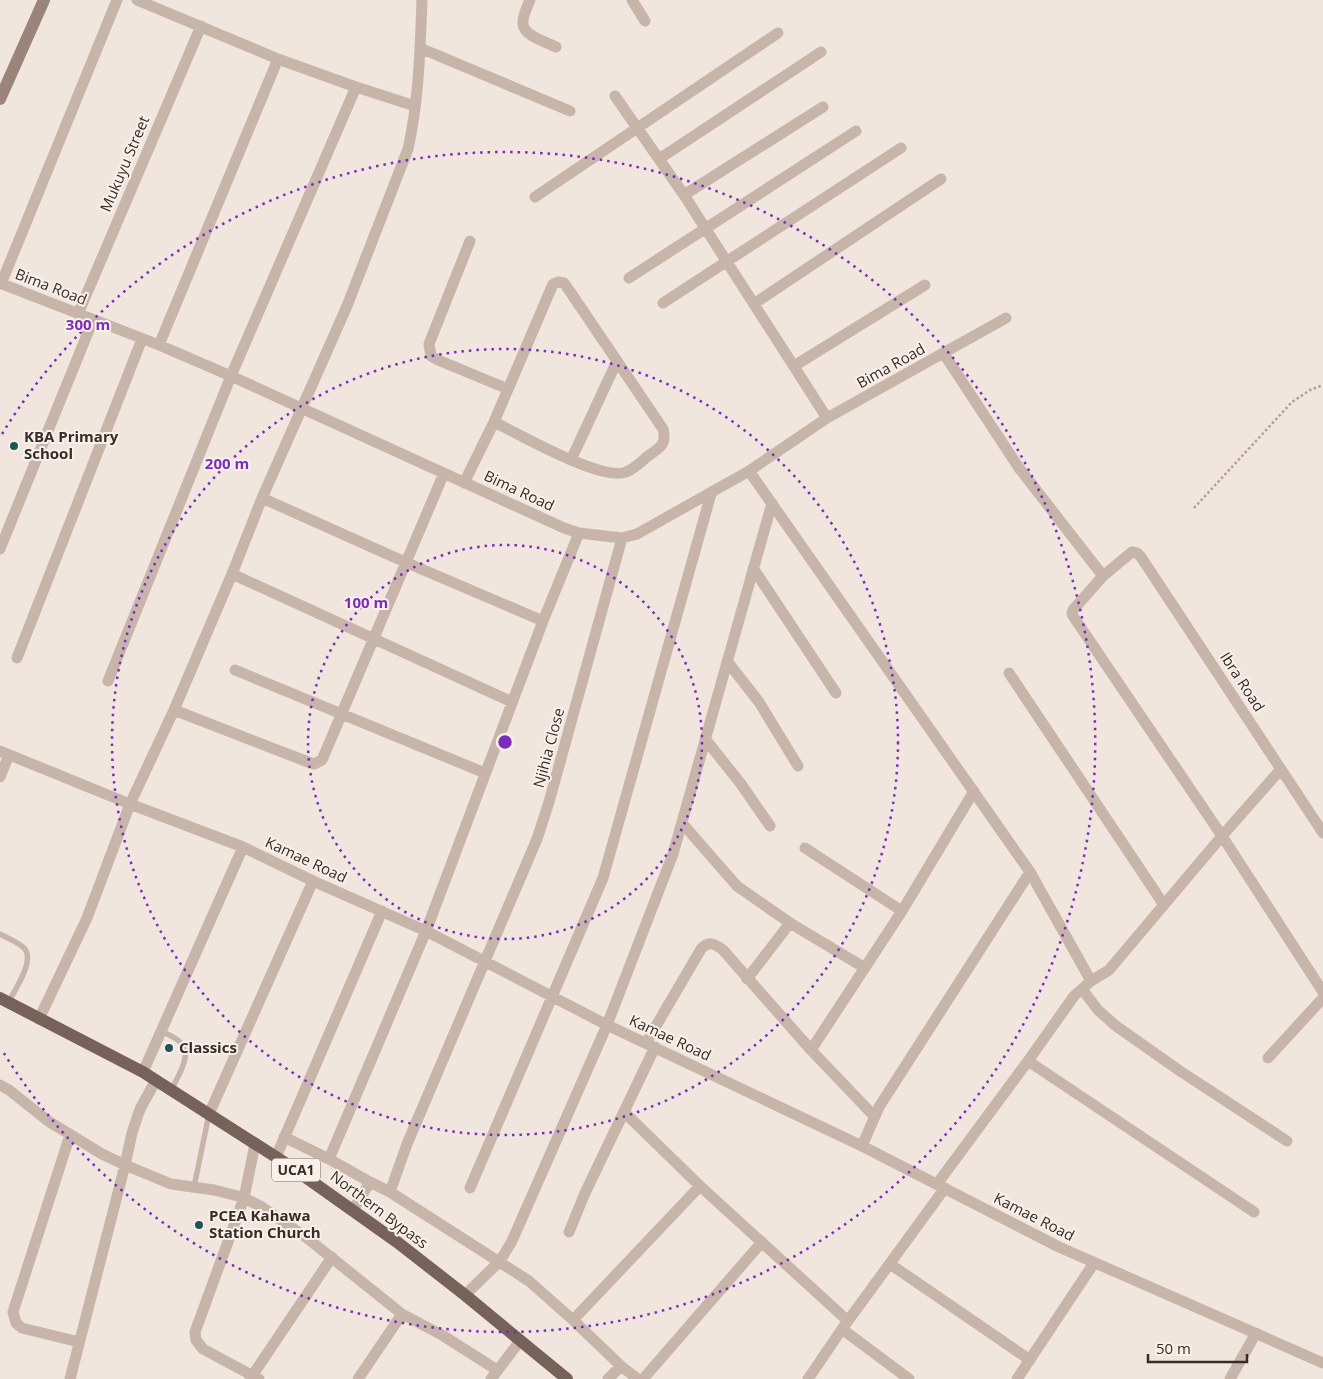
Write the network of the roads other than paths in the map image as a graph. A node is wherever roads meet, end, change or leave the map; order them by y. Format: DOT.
graph roads {
  1 [pos="44,0"];
  2 [pos="117,0"];
  3 [pos="137,0"];
  4 [pos="422,0"];
  5 [pos="530,0"];
  6 [pos="632,0"];
  7 [pos="645,21"];
  8 [pos="200,26"];
  9 [pos="778,33"];
  10 [pos="556,47"];
  11 [pos="420,48"];
  12 [pos="821,52"];
  13 [pos="278,59"];
  14 [pos="356,87"];
  15 [pos="615,96"];
  16 [pos="0,99"];
  17 [pos="415,106"];
  18 [pos="823,107"];
  19 [pos="570,111"];
  20 [pos="636,127"];
  21 [pos="856,132"];
  22 [pos="901,148"];
  23 [pos="659,159"];
  24 [pos="941,179"];
  25 [pos="684,196"];
  26 [pos="535,197"];
  27 [pos="706,229"];
  28 [pos="470,240"];
  29 [pos="726,262"];
  30 [pos="629,278"];
  31 [pos="1,283"];
  32 [pos="925,285"];
  33 [pos="663,303"];
  34 [pos="755,303"];
  35 [pos="78,314"];
  36 [pos="1006,318"];
  37 [pos="93,320"];
  38 [pos="142,340"];
  39 [pos="159,345"];
  40 [pos="944,354"];
  41 [pos="617,361"];
  42 [pos="794,366"];
  43 [pos="231,376"];
  44 [pos="508,389"];
  45 [pos="302,407"];
  46 [pos="827,418"];
  47 [pos="494,422"];
  48 [pos="571,460"];
  49 [pos="749,471"];
  50 [pos="444,474"];
  51 [pos="464,483"];
  52 [pos="711,494"];
  53 [pos="262,498"];
  54 [pos="772,503"];
  55 [pos="579,533"];
  56 [pos="622,538"];
  57 [pos="0,548"];
  58 [pos="405,562"];
  59 [pos="753,568"];
  60 [pos="232,574"];
  61 [pos="1103,576"];
  62 [pos="543,621"];
  63 [pos="372,638"];
  64 [pos="17,658"];
  65 [pos="727,661"];
  66 [pos="235,670"];
  67 [pos="1009,673"];
  68 [pos="108,681"];
  69 [pos="836,693"];
  70 [pos="512,702"];
  71 [pos="174,710"];
  72 [pos="341,713"];
  73 [pos="706,740"];
  74 [pos="5,753"];
  75 [pos="798,766"];
  76 [pos="1281,769"];
  77 [pos="485,773"];
  78 [pos="0,777"];
  79 [pos="974,791"];
  80 [pos="130,804"];
  81 [pos="682,823"];
  82 [pos="770,826"];
  83 [pos="1323,833"];
  84 [pos="1222,836"];
  85 [pos="243,847"];
  86 [pos="804,848"];
  87 [pos="1030,872"];
  88 [pos="313,881"];
  89 [pos="1164,905"];
  90 [pos="382,911"];
  91 [pos="902,912"];
  92 [pos="790,923"];
  93 [pos="426,931"];
  94 [pos="0,934"];
  95 [pos="486,960"];
  96 [pos="865,968"];
  97 [pos="747,979"];
  98 [pos="1091,981"];
  99 [pos="1082,989"];
  100 [pos="1323,992"];
  101 [pos="552,996"];
  102 [pos="1323,998"];
  103 [pos="4,1001"];
  104 [pos="39,1019"];
  105 [pos="607,1024"];
  106 [pos="161,1031"];
  107 [pos="650,1045"];
  108 [pos="811,1050"];
  109 [pos="1268,1058"];
  110 [pos="1028,1062"];
  111 [pos="143,1072"];
  112 [pos="156,1080"];
  113 [pos="0,1085"];
  114 [pos="172,1089"];
  115 [pos="624,1112"];
  116 [pos="209,1114"];
  117 [pos="874,1116"];
  118 [pos="70,1135"];
  119 [pos="284,1137"];
  120 [pos="1287,1142"];
  121 [pos="255,1144"];
  122 [pos="862,1146"];
  123 [pos="276,1157"];
  124 [pos="329,1159"];
  125 [pos="125,1166"];
  126 [pos="370,1182"];
  127 [pos="700,1186"];
  128 [pos="941,1186"];
  129 [pos="194,1187"];
  130 [pos="470,1188"];
  131 [pos="390,1192"];
  132 [pos="244,1198"];
  133 [pos="353,1210"];
  134 [pos="1254,1212"];
  135 [pos="569,1232"];
  136 [pos="762,1242"];
  137 [pos="332,1258"];
  138 [pos="500,1261"];
  139 [pos="1094,1263"];
  140 [pos="890,1264"];
  141 [pos="465,1295"];
  142 [pos="402,1314"];
  143 [pos="573,1320"];
  144 [pos="845,1325"];
  145 [pos="1256,1333"];
  146 [pos="520,1341"];
  147 [pos="79,1342"];
  148 [pos="1030,1360"];
  149 [pos="1323,1363"];
  150 [pos="621,1366"];
  151 [pos="494,1374"];
  152 [pos="253,1378"];
  153 [pos="70,1379"];
  154 [pos="358,1379"];
  155 [pos="568,1379"];
  156 [pos="608,1379"];
  157 [pos="638,1379"];
  158 [pos="643,1379"];
  159 [pos="808,1379"];
  160 [pos="909,1379"];
  161 [pos="1017,1379"];
  162 [pos="1230,1379"];
  1 -- 16 [label="street"];
  2 -- 31 [label="street"];
  3 -- 8 [label="street"];
  4 -- 11 [label="street"];
  5 -- 10 [label="street"];
  6 -- 7 [label="street"];
  8 -- 13 [label="street"];
  8 -- 35 [label="street, Mukuyu Street"];
  9 -- 20 [label="street"];
  11 -- 17 [label="street"];
  11 -- 19 [label="street"];
  12 -- 23 [label="street"];
  13 -- 14 [label="street"];
  13 -- 39 [label="street"];
  14 -- 17 [label="street"];
  14 -- 43 [label="street"];
  15 -- 20 [label="street"];
  17 -- 45 [label="street"];
  18 -- 25 [label="street"];
  20 -- 23 [label="street"];
  20 -- 26 [label="street"];
  21 -- 27 [label="street"];
  22 -- 29 [label="street"];
  23 -- 25 [label="street"];
  24 -- 34 [label="street"];
  25 -- 27 [label="street"];
  27 -- 29 [label="street"];
  27 -- 30 [label="street"];
  28 -- 44 [label="street"];
  29 -- 33 [label="street"];
  29 -- 34 [label="street"];
  31 -- 35 [label="street, Bima Road"];
  32 -- 42 [label="street"];
  34 -- 42 [label="street"];
  35 -- 37 [label="street, Bima Road"];
  36 -- 40 [label="street, Bima Road"];
  37 -- 38 [label="street, Bima Road"];
  37 -- 57 [label="street"];
  38 -- 39 [label="street, Bima Road"];
  38 -- 64 [label="street"];
  39 -- 43 [label="street, Bima Road"];
  40 -- 46 [label="street, Bima Road"];
  40 -- 61 [label="street"];
  41 -- 44 [label="street"];
  41 -- 48 [label="street"];
  41 -- 48 [label="street"];
  42 -- 46 [label="street"];
  43 -- 45 [label="street, Bima Road"];
  43 -- 68 [label="street"];
  44 -- 47 [label="street"];
  45 -- 50 [label="street, Bima Road"];
  45 -- 53 [label="street"];
  46 -- 49 [label="street, Bima Road"];
  47 -- 48 [label="street"];
  47 -- 51 [label="street"];
  49 -- 52 [label="street, Bima Road"];
  49 -- 54 [label="street"];
  50 -- 51 [label="street, Bima Road"];
  50 -- 58 [label="street"];
  51 -- 55 [label="street, Bima Road"];
  52 -- 56 [label="street, Bima Road"];
  52 -- 101 [label="street"];
  53 -- 58 [label="street"];
  53 -- 60 [label="street"];
  54 -- 59 [label="street"];
  54 -- 79 [label="street"];
  55 -- 56 [label="street, Bima Road"];
  55 -- 62 [label="street"];
  56 -- 95 [label="street, Njihia Close"];
  58 -- 62 [label="street"];
  58 -- 63 [label="street"];
  59 -- 65 [label="street"];
  59 -- 69 [label="street"];
  60 -- 63 [label="street"];
  60 -- 71 [label="street"];
  61 -- 76 [label="street, Ibra Road"];
  61 -- 84 [label="street"];
  62 -- 70 [label="street"];
  63 -- 70 [label="street"];
  63 -- 72 [label="street"];
  65 -- 73 [label="street"];
  65 -- 75 [label="street"];
  66 -- 72 [label="street"];
  67 -- 89 [label="street"];
  70 -- 77 [label="street"];
  71 -- 72 [label="street"];
  71 -- 80 [label="street"];
  72 -- 77 [label="street"];
  73 -- 81 [label="street"];
  73 -- 82 [label="street"];
  74 -- 78 [label="street"];
  74 -- 80 [label="street, Kamae Road"];
  76 -- 83 [label="street, Ibra Road"];
  76 -- 84 [label="street"];
  77 -- 93 [label="street"];
  79 -- 87 [label="street"];
  79 -- 91 [label="street"];
  80 -- 85 [label="street, Kamae Road"];
  80 -- 104 [label="street"];
  81 -- 92 [label="street"];
  81 -- 105 [label="street"];
  84 -- 89 [label="street"];
  84 -- 100 [label="street"];
  85 -- 88 [label="street, Kamae Road"];
  85 -- 106 [label="street"];
  86 -- 91 [label="street"];
  87 -- 98 [label="street"];
  87 -- 117 [label="street"];
  88 -- 90 [label="street, Kamae Road"];
  88 -- 116 [label="street"];
  89 -- 98 [label="street"];
  90 -- 93 [label="street, Kamae Road"];
  90 -- 119 [label="street"];
  91 -- 96 [label="street"];
  92 -- 96 [label="street"];
  92 -- 97 [label="street"];
  93 -- 95 [label="street, Kamae Road"];
  93 -- 124 [label="street"];
  94 -- 103 [label="lane"];
  95 -- 101 [label="street, Kamae Road"];
  95 -- 131 [label="street, Njihia Close"];
  96 -- 108 [label="street"];
  97 -- 107 [label="street"];
  97 -- 108 [label="street"];
  98 -- 99 [label="street"];
  99 -- 110 [label="street"];
  99 -- 120 [label="street"];
  101 -- 105 [label="street, Kamae Road"];
  101 -- 130 [label="street"];
  102 -- 109 [label="street"];
  103 -- 104 [label="main road, Northern Bypass / UCA1"];
  104 -- 111 [label="main road, Northern Bypass / UCA1"];
  105 -- 107 [label="street, Kamae Road"];
  105 -- 138 [label="street"];
  106 -- 111 [label="street"];
  106 -- 114 [label="lane"];
  107 -- 115 [label="street"];
  107 -- 122 [label="street, Kamae Road"];
  108 -- 117 [label="street"];
  110 -- 128 [label="street"];
  110 -- 134 [label="street"];
  111 -- 112 [label="main road, Northern Bypass / UCA1"];
  112 -- 114 [label="main road, Northern Bypass / UCA1"];
  112 -- 125 [label="street"];
  113 -- 118 [label="street"];
  114 -- 116 [label="main road, Northern Bypass / UCA1"];
  115 -- 127 [label="street"];
  115 -- 135 [label="street"];
  116 -- 121 [label="main road, Northern Bypass / UCA1"];
  116 -- 129 [label="lane"];
  117 -- 122 [label="street"];
  118 -- 125 [label="street"];
  118 -- 147 [label="street"];
  119 -- 123 [label="street"];
  119 -- 124 [label="street"];
  121 -- 123 [label="main road, Northern Bypass / UCA1"];
  121 -- 132 [label="street"];
  122 -- 128 [label="street, Kamae Road"];
  123 -- 133 [label="main road, Northern Bypass / UCA1"];
  124 -- 126 [label="street"];
  125 -- 129 [label="street"];
  125 -- 147 [label="street"];
  126 -- 131 [label="street"];
  126 -- 133 [label="street"];
  127 -- 136 [label="street"];
  127 -- 143 [label="street"];
  128 -- 139 [label="street, Kamae Road"];
  128 -- 140 [label="street"];
  129 -- 132 [label="street"];
  131 -- 138 [label="street"];
  132 -- 137 [label="street"];
  132 -- 152 [label="street"];
  133 -- 141 [label="main road, Northern Bypass / UCA1"];
  136 -- 144 [label="street"];
  136 -- 158 [label="street"];
  137 -- 142 [label="street"];
  137 -- 152 [label="street"];
  138 -- 141 [label="street"];
  138 -- 143 [label="street"];
  139 -- 145 [label="street, Kamae Road"];
  139 -- 148 [label="street"];
  140 -- 144 [label="street"];
  140 -- 148 [label="street"];
  141 -- 146 [label="main road, Northern Bypass / UCA1"];
  142 -- 151 [label="street"];
  142 -- 154 [label="street"];
  143 -- 150 [label="street"];
  144 -- 159 [label="street"];
  144 -- 160 [label="street"];
  145 -- 149 [label="street, Kamae Road"];
  145 -- 162 [label="street"];
  146 -- 151 [label="street"];
  146 -- 155 [label="main road, Northern Bypass / UCA1"];
  147 -- 153 [label="street"];
  148 -- 161 [label="street"];
  150 -- 156 [label="street"];
  150 -- 157 [label="street"];
}
